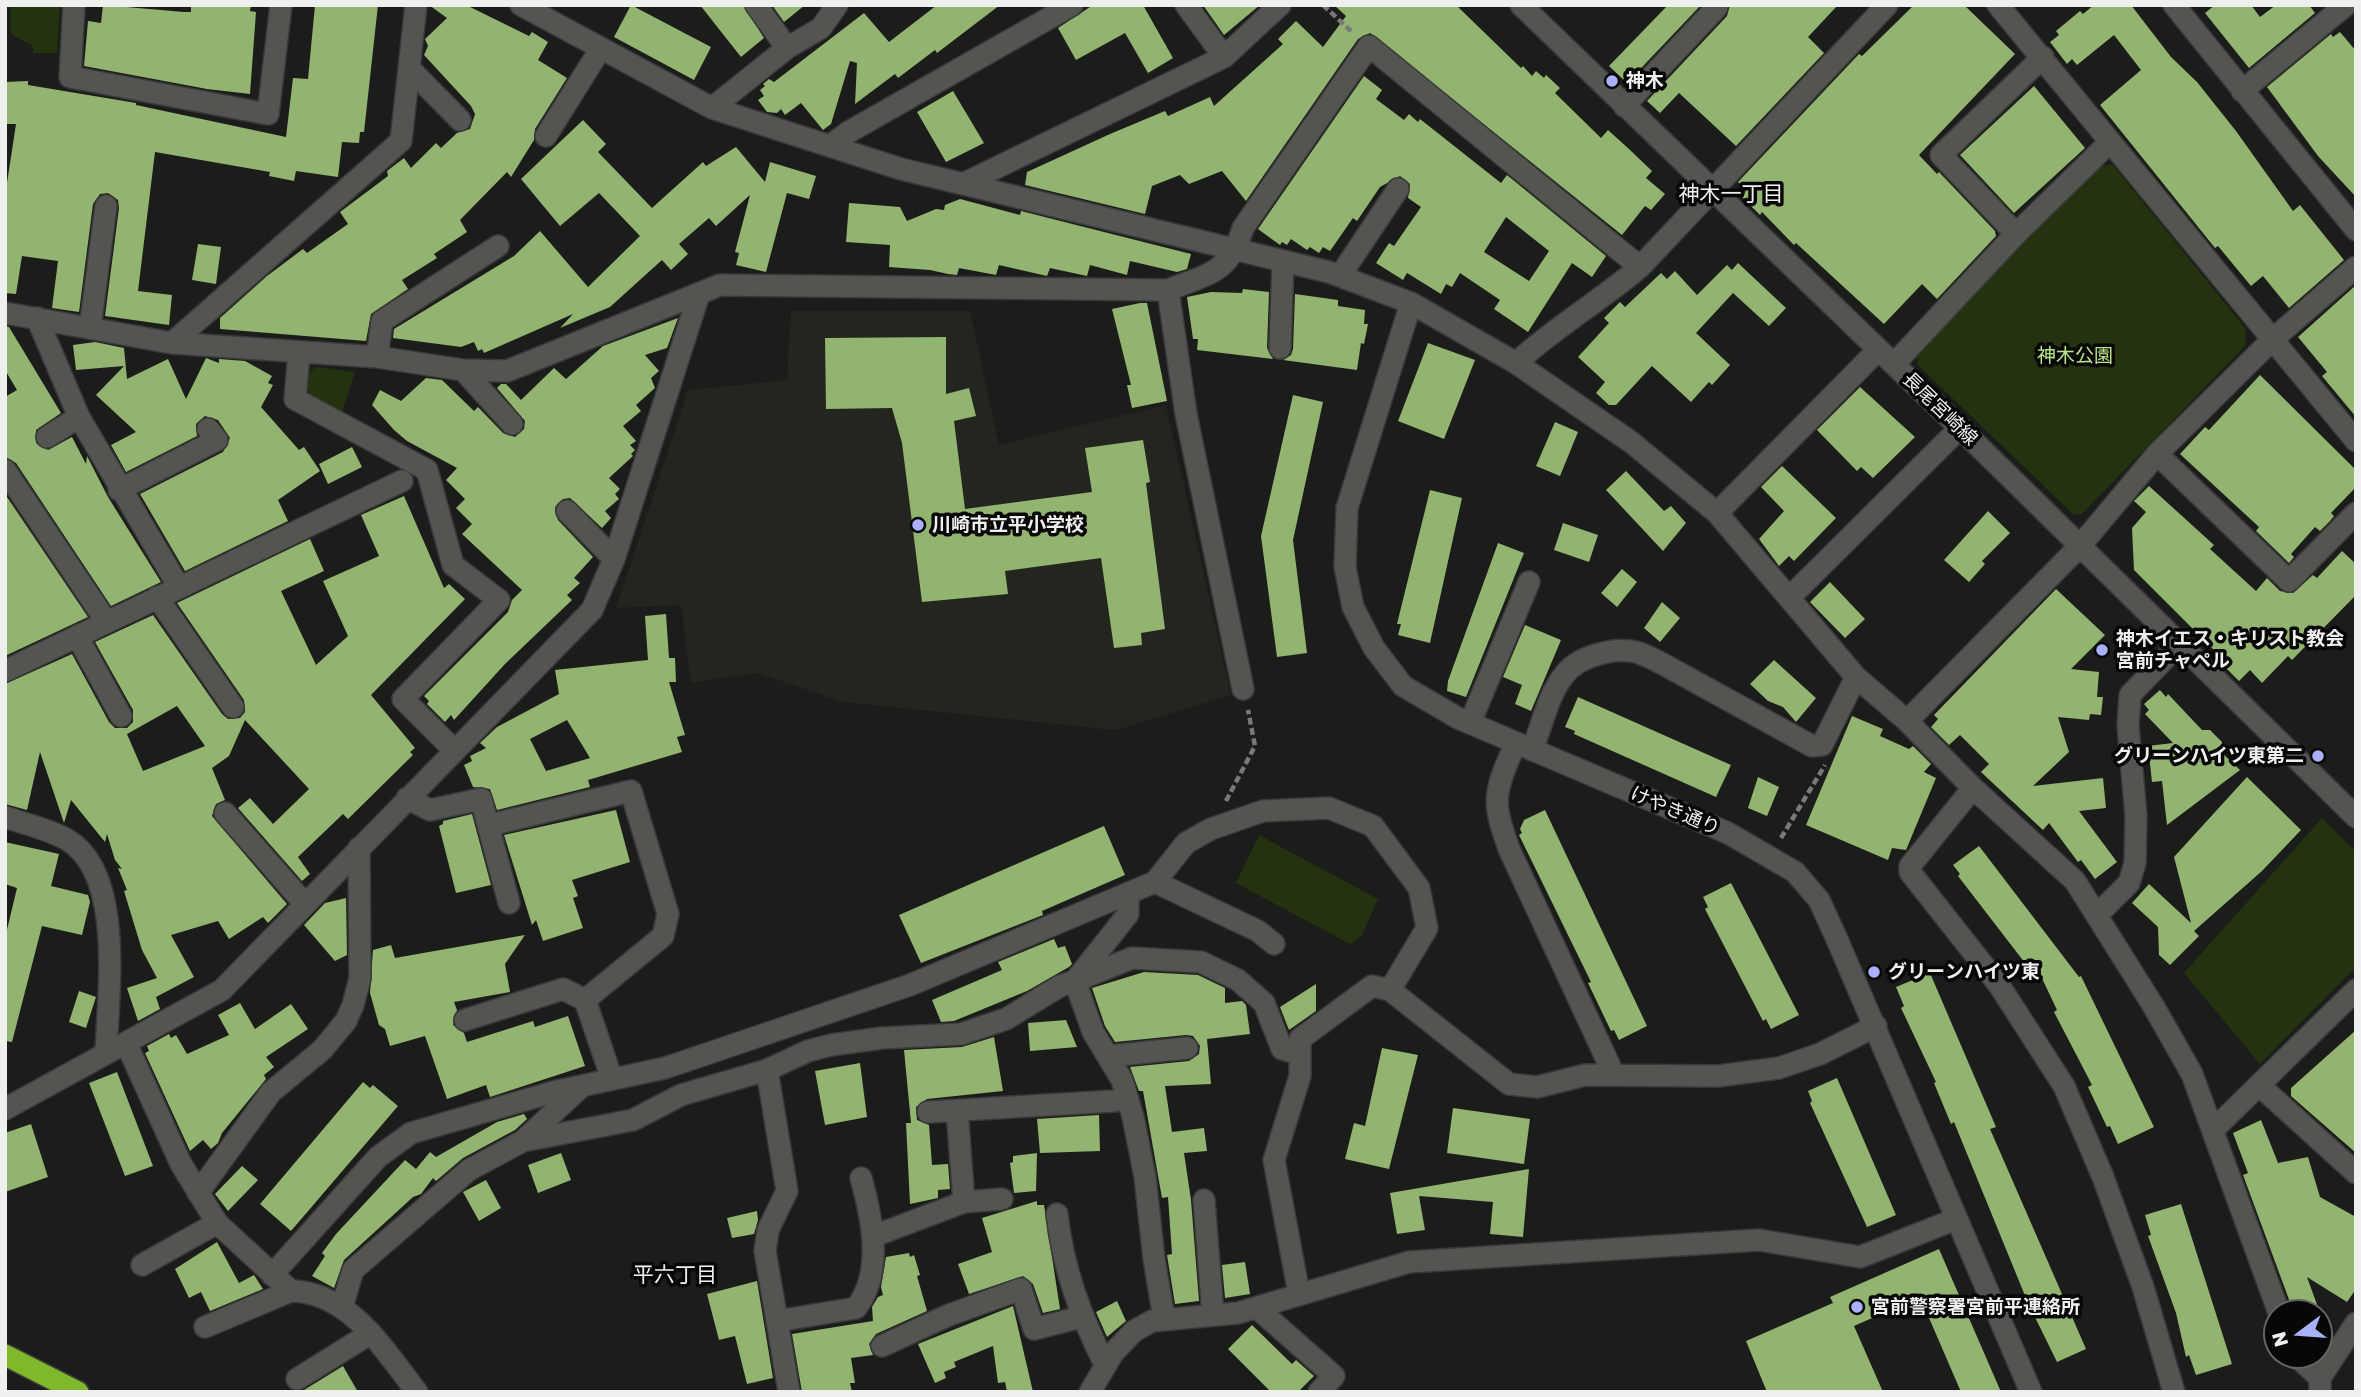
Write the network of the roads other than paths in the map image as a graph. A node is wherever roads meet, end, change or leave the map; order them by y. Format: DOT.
graph roads {
  1 [pos="74,5"];
  2 [pos="281,5"];
  3 [pos="416,5"];
  4 [pos="521,5"];
  5 [pos="756,5"];
  6 [pos="837,5"];
  7 [pos="1072,5"];
  8 [pos="1186,5"];
  9 [pos="1280,5"];
  10 [pos="1521,5"];
  11 [pos="1888,5"];
  12 [pos="1998,5"];
  13 [pos="2174,5"];
  14 [pos="2346,5"];
  15 [pos="2352,5"];
  16 [pos="1717,7"];
  17 [pos="2356,9"];
  18 [pos="601,48"];
  19 [pos="787,48"];
  20 [pos="1224,57"];
  21 [pos="2043,57"];
  22 [pos="409,68"];
  23 [pos="2242,91"];
  24 [pos="1624,106"];
  25 [pos="712,108"];
  26 [pos="460,120"];
  27 [pos="546,136"];
  28 [pos="2109,143"];
  29 [pos="830,146"];
  30 [pos="965,183"];
  31 [pos="1398,189"];
  32 [pos="1713,190"];
  33 [pos="106,206"];
  34 [pos="2356,230"];
  35 [pos="2016,234"];
  36 [pos="498,246"];
  37 [pos="1236,252"];
  38 [pos="1283,263"];
  39 [pos="1640,267"];
  40 [pos="2356,267"];
  41 [pos="1340,276"];
  42 [pos="1168,290"];
  43 [pos="699,294"];
  44 [pos="1410,303"];
  45 [pos="5,313"];
  46 [pos="37,318"];
  47 [pos="90,328"];
  48 [pos="2272,340"];
  49 [pos="172,343"];
  50 [pos="1280,348"];
  51 [pos="299,354"];
  52 [pos="377,357"];
  53 [pos="1886,357"];
  54 [pos="1516,363"];
  55 [pos="463,370"];
  56 [pos="79,417"];
  57 [pos="512,424"];
  58 [pos="1959,428"];
  59 [pos="208,429"];
  60 [pos="47,437"];
  61 [pos="2356,441"];
  62 [pos="2157,454"];
  63 [pos="5,470"];
  64 [pos="402,481"];
  65 [pos="119,490"];
  66 [pos="567,511"];
  67 [pos="1717,513"];
  68 [pos="2356,513"];
  69 [pos="2080,546"];
  70 [pos="614,559"];
  71 [pos="1529,582"];
  72 [pos="179,587"];
  73 [pos="157,597"];
  74 [pos="1790,597"];
  75 [pos="106,621"];
  76 [pos="77,636"];
  77 [pos="2179,644"];
  78 [pos="5,671"];
  79 [pos="1856,677"];
  80 [pos="1243,689"];
  81 [pos="233,707"];
  82 [pos="121,716"];
  83 [pos="1907,721"];
  84 [pos="1469,723"];
  85 [pos="454,750"];
  86 [pos="1532,750"];
  87 [pos="1511,754"];
  88 [pos="1973,788"];
  89 [pos="407,799"];
  90 [pos="225,813"];
  91 [pos="5,817"];
  92 [pos="2356,817"];
  93 [pos="490,825"];
  94 [pos="359,848"];
  95 [pos="1154,883"];
  96 [pos="1128,893"];
  97 [pos="509,903"];
  98 [pos="305,904"];
  99 [pos="2097,915"];
  100 [pos="1274,944"];
  101 [pos="1075,981"];
  102 [pos="1390,990"];
  103 [pos="2356,990"];
  104 [pos="585,1000"];
  105 [pos="465,1020"];
  106 [pos="1875,1026"];
  107 [pos="126,1043"];
  108 [pos="1187,1048"];
  109 [pos="106,1052"];
  110 [pos="1299,1054"];
  111 [pos="1109,1056"];
  112 [pos="767,1070"];
  113 [pos="1614,1075"];
  114 [pos="612,1079"];
  115 [pos="583,1085"];
  116 [pos="2260,1086"];
  117 [pos="1114,1101"];
  118 [pos="5,1109"];
  119 [pos="957,1111"];
  120 [pos="928,1112"];
  121 [pos="2213,1130"];
  122 [pos="523,1141"];
  123 [pos="2356,1173"];
  124 [pos="861,1178"];
  125 [pos="198,1193"];
  126 [pos="1002,1199"];
  127 [pos="1205,1200"];
  128 [pos="964,1202"];
  129 [pos="1057,1214"];
  130 [pos="1956,1219"];
  131 [pos="217,1223"];
  132 [pos="874,1236"];
  133 [pos="142,1265"];
  134 [pos="272,1275"];
  135 [pos="291,1291"];
  136 [pos="1299,1294"];
  137 [pos="2274,1299"];
  138 [pos="342,1307"];
  139 [pos="1257,1308"];
  140 [pos="1213,1315"];
  141 [pos="1081,1317"];
  142 [pos="1164,1318"];
  143 [pos="777,1321"];
  144 [pos="2356,1323"];
  145 [pos="205,1327"];
  146 [pos="371,1333"];
  147 [pos="882,1346"];
  148 [pos="5,1355"];
  149 [pos="1105,1365"];
  150 [pos="2307,1369"];
  151 [pos="297,1378"];
  152 [pos="2320,1385"];
  153 [pos="78,1392"];
  154 [pos="417,1392"];
  155 [pos="789,1392"];
  156 [pos="1090,1392"];
  157 [pos="1320,1392"];
  158 [pos="2031,1392"];
  159 [pos="2175,1392"];
  1 -- 2 [label="street"];
  3 -- 22 [label="street"];
  4 -- 18 [label="street"];
  5 -- 19 [label="street"];
  6 -- 19 [label="street"];
  7 -- 29 [label="street"];
  8 -- 20 [label="street"];
  9 -- 20 [label="street"];
  10 -- 24 [label="street, 長尾宮崎線"];
  11 -- 32 [label="street"];
  12 -- 21 [label="street"];
  13 -- 23 [label="street"];
  14 -- 23 [label="street"];
  15 -- 17 [label="street"];
  16 -- 24 [label="street"];
  18 -- 25 [label="street"];
  18 -- 27 [label="street"];
  19 -- 25 [label="street"];
  20 -- 30 [label="street"];
  21 -- 28 [label="street"];
  21 -- 35 [label="street"];
  22 -- 26 [label="street"];
  22 -- 49 [label="street"];
  23 -- 34 [label="street"];
  24 -- 32 [label="street, 長尾宮崎線"];
  25 -- 29 [label="street"];
  28 -- 35 [label="street"];
  28 -- 48 [label="street"];
  29 -- 30 [label="street"];
  30 -- 37 [label="street"];
  31 -- 41 [label="street"];
  32 -- 39 [label="street"];
  32 -- 53 [label="street, 長尾宮崎線"];
  33 -- 47 [label="street"];
  35 -- 53 [label="street"];
  36 -- 52 [label="street"];
  37 -- 38 [label="street"];
  37 -- 39 [label="street"];
  37 -- 42 [label="street"];
  38 -- 41 [label="street"];
  38 -- 50 [label="street"];
  39 -- 54 [label="street"];
  40 -- 48 [label="street"];
  41 -- 44 [label="street"];
  42 -- 43 [label="street"];
  42 -- 80 [label="street"];
  43 -- 55 [label="street"];
  43 -- 70 [label="street"];
  44 -- 54 [label="street"];
  44 -- 84 [label="street, けやき通り"];
  45 -- 46 [label="street"];
  46 -- 47 [label="street"];
  46 -- 56 [label="street"];
  47 -- 49 [label="street"];
  48 -- 61 [label="street"];
  48 -- 62 [label="street"];
  49 -- 51 [label="street"];
  51 -- 52 [label="street"];
  51 -- 85 [label="street"];
  52 -- 55 [label="street"];
  53 -- 58 [label="street, 長尾宮崎線"];
  53 -- 67 [label="street"];
  54 -- 67 [label="street"];
  55 -- 57 [label="street"];
  56 -- 60 [label="street"];
  56 -- 65 [label="street"];
  58 -- 69 [label="street, 長尾宮崎線"];
  58 -- 74 [label="street"];
  59 -- 65 [label="street"];
  62 -- 68 [label="street"];
  62 -- 69 [label="street"];
  63 -- 75 [label="street"];
  64 -- 72 [label="street"];
  65 -- 72 [label="street"];
  66 -- 70 [label="street"];
  67 -- 74 [label="street"];
  69 -- 77 [label="street, 長尾宮崎線"];
  69 -- 83 [label="street"];
  70 -- 85 [label="street"];
  71 -- 84 [label="street"];
  72 -- 73 [label="street"];
  73 -- 75 [label="street"];
  73 -- 81 [label="street"];
  74 -- 79 [label="street"];
  75 -- 76 [label="street"];
  76 -- 78 [label="street"];
  76 -- 82 [label="street"];
  77 -- 92 [label="street, 長尾宮崎線"];
  77 -- 99 [label="street"];
  79 -- 83 [label="street"];
  79 -- 86 [label="street"];
  83 -- 88 [label="street"];
  84 -- 86 [label="street, けやき通り"];
  85 -- 89 [label="street"];
  86 -- 106 [label="street, けやき通り"];
  87 -- 113 [label="street"];
  88 -- 99 [label="street"];
  88 -- 159 [label="street"];
  89 -- 93 [label="street"];
  89 -- 94 [label="street"];
  90 -- 98 [label="street"];
  91 -- 109 [label="street"];
  93 -- 97 [label="street"];
  93 -- 104 [label="street"];
  94 -- 98 [label="street"];
  94 -- 125 [label="street"];
  95 -- 96 [label="street"];
  95 -- 100 [label="street"];
  95 -- 102 [label="street"];
  96 -- 101 [label="street"];
  96 -- 114 [label="street"];
  98 -- 107 [label="street"];
  99 -- 121 [label="street"];
  101 -- 110 [label="street"];
  101 -- 111 [label="street"];
  101 -- 112 [label="street"];
  102 -- 110 [label="street"];
  102 -- 113 [label="street"];
  103 -- 116 [label="street"];
  104 -- 105 [label="street"];
  104 -- 114 [label="street"];
  106 -- 113 [label="street"];
  106 -- 130 [label="street, けやき通り"];
  107 -- 109 [label="street"];
  107 -- 125 [label="street"];
  108 -- 111 [label="street"];
  109 -- 118 [label="street"];
  110 -- 136 [label="street"];
  111 -- 142 [label="street"];
  112 -- 122 [label="street"];
  112 -- 143 [label="street"];
  114 -- 115 [label="street"];
  115 -- 122 [label="street"];
  115 -- 134 [label="street"];
  116 -- 121 [label="street"];
  116 -- 123 [label="street"];
  117 -- 119 [label="street"];
  119 -- 120 [label="street"];
  119 -- 128 [label="street"];
  121 -- 137 [label="street"];
  122 -- 138 [label="street"];
  124 -- 132 [label="street"];
  125 -- 131 [label="street"];
  126 -- 128 [label="street"];
  127 -- 140 [label="street"];
  128 -- 132 [label="street"];
  129 -- 141 [label="street"];
  130 -- 136 [label="street"];
  130 -- 158 [label="street, けやき通り"];
  131 -- 133 [label="street"];
  131 -- 134 [label="street"];
  132 -- 143 [label="street"];
  134 -- 135 [label="street"];
  135 -- 138 [label="street"];
  135 -- 145 [label="street"];
  136 -- 139 [label="street"];
  138 -- 146 [label="street"];
  139 -- 140 [label="street"];
  139 -- 157 [label="street"];
  140 -- 142 [label="street"];
  141 -- 147 [label="street"];
  141 -- 149 [label="street"];
  142 -- 149 [label="street"];
  143 -- 155 [label="street"];
  144 -- 152 [label="street"];
  146 -- 151 [label="street"];
  146 -- 154 [label="street"];
  148 -- 153 [label="highway"];
  149 -- 156 [label="street"];
  150 -- 152 [label="street"];
}
